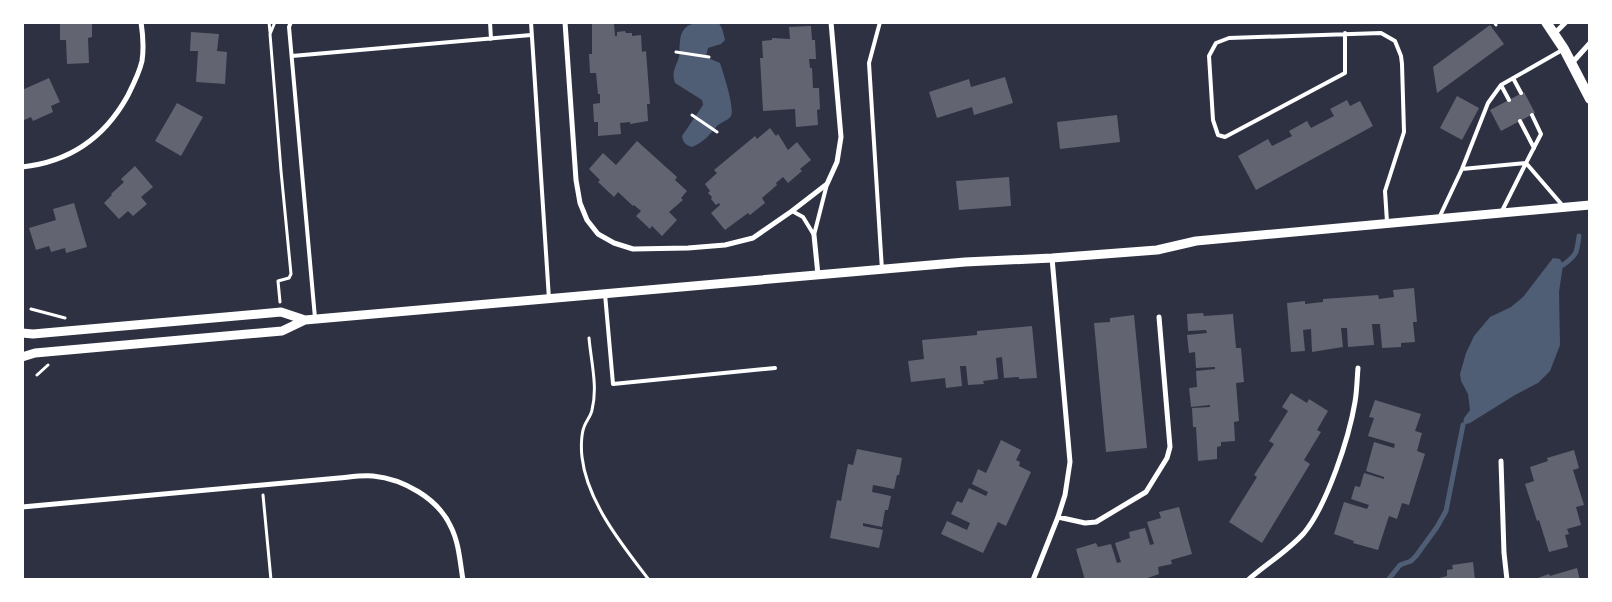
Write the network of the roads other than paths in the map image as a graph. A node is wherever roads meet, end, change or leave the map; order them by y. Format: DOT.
graph roads {
  1 [pos="141,22"];
  2 [pos="291,22"];
  3 [pos="490,22"];
  4 [pos="531,22"];
  5 [pos="565,22"];
  6 [pos="831,22"];
  7 [pos="880,22"];
  8 [pos="1546,22"];
  9 [pos="1566,22"];
  10 [pos="1345,33"];
  11 [pos="1554,33"];
  12 [pos="531,35"];
  13 [pos="491,39"];
  14 [pos="1590,43"];
  15 [pos="1564,49"];
  16 [pos="292,56"];
  17 [pos="1571,63"];
  18 [pos="1513,78"];
  19 [pos="1501,85"];
  20 [pos="1521,93"];
  21 [pos="1590,99"];
  22 [pos="1509,100"];
  23 [pos="1532,115"];
  24 [pos="1520,121"];
  25 [pos="1534,148"];
  26 [pos="1526,163"];
  27 [pos="22,168"];
  28 [pos="1462,169"];
  29 [pos="827,184"];
  30 [pos="1590,205"];
  31 [pos="1564,207"];
  32 [pos="792,211"];
  33 [pos="1501,214"];
  34 [pos="1438,220"];
  35 [pos="1388,225"];
  36 [pos="814,235"];
  37 [pos="1052,258"];
  38 [pos="882,270"];
  39 [pos="818,275"];
  40 [pos="605,294"];
  41 [pos="549,299"];
  42 [pos="1159,317"];
  43 [pos="315,319"];
  44 [pos="305,320"];
  45 [pos="22,333"];
  46 [pos="22,357"];
  47 [pos="775,368"];
  48 [pos="1358,368"];
  49 [pos="1501,461"];
  50 [pos="22,507"];
  51 [pos="1058,518"];
  52 [pos="463,580"];
  53 [pos="1033,580"];
  54 [pos="1248,580"];
  55 [pos="1507,580"];
  1 -- 27 [label="street"];
  2 -- 16 [label="lane"];
  3 -- 13 [label="lane"];
  4 -- 12 [label="lane"];
  5 -- 32 [label="street"];
  6 -- 29 [label="street"];
  7 -- 38 [label="lane"];
  8 -- 11 [label="main road"];
  9 -- 11 [label="street"];
  10 -- 10 [label="lane"];
  10 -- 35 [label="lane"];
  11 -- 15 [label="main road"];
  12 -- 13 [label="lane"];
  12 -- 41 [label="lane"];
  13 -- 16 [label="lane"];
  14 -- 17 [label="street"];
  15 -- 17 [label="main road"];
  15 -- 18 [label="lane"];
  16 -- 43 [label="lane"];
  17 -- 21 [label="main road"];
  18 -- 19 [label="lane"];
  18 -- 20 [label="lane"];
  19 -- 22 [label="lane"];
  19 -- 28 [label="lane"];
  23 -- 25 [label="lane"];
  24 -- 25 [label="lane"];
  25 -- 26 [label="lane"];
  26 -- 28 [label="lane"];
  26 -- 31 [label="lane"];
  26 -- 33 [label="lane"];
  28 -- 34 [label="lane"];
  29 -- 32 [label="street"];
  29 -- 36 [label="lane"];
  30 -- 31 [label="street"];
  31 -- 33 [label="street"];
  32 -- 36 [label="lane"];
  33 -- 34 [label="street"];
  34 -- 35 [label="street"];
  35 -- 37 [label="street"];
  36 -- 39 [label="street"];
  37 -- 38 [label="street"];
  37 -- 51 [label="street"];
  38 -- 39 [label="street"];
  39 -- 40 [label="street"];
  40 -- 41 [label="street"];
  40 -- 47 [label="lane"];
  41 -- 43 [label="street"];
  42 -- 51 [label="street"];
  43 -- 44 [label="street"];
  44 -- 45 [label="street"];
  44 -- 46 [label="street"];
  48 -- 54 [label="street"];
  49 -- 55 [label="street"];
  50 -- 52 [label="street"];
  51 -- 53 [label="street"];
}
